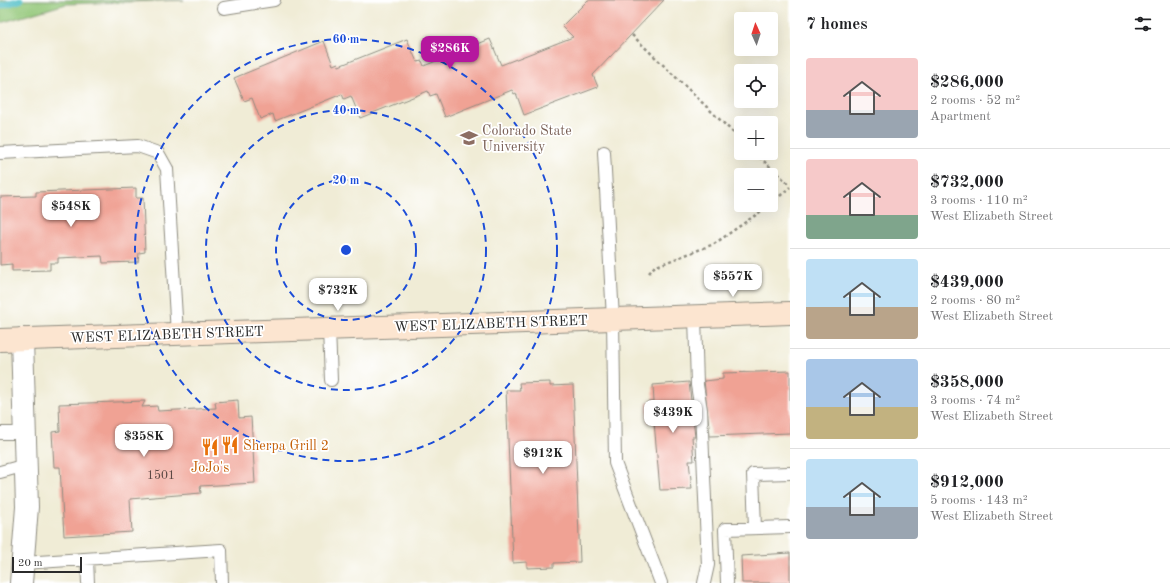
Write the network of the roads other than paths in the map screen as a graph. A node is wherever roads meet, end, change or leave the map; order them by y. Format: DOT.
graph roads {
  1 [pos="274,0"];
  2 [pos="224,8"];
  3 [pos="604,152"];
  4 [pos="0,153"];
  5 [pos="790,313"];
  6 [pos="695,316"];
  7 [pos="613,319"];
  8 [pos="329,329"];
  9 [pos="177,334"];
  10 [pos="0,340"];
  11 [pos="22,340"];
  12 [pos="331,380"];
  13 [pos="0,433"];
  14 [pos="25,433"];
  15 [pos="26,465"];
  16 [pos="0,472"];
  17 [pos="790,473"];
  18 [pos="790,527"];
  19 [pos="755,528"];
  20 [pos="87,559"];
  21 [pos="22,573"];
  22 [pos="88,583"];
  23 [pos="222,583"];
  24 [pos="661,583"];
  25 [pos="704,583"];
  26 [pos="727,583"];
  1 -- 2 [label="lane"];
  3 -- 7 [label="lane"];
  4 -- 9 [label="lane"];
  5 -- 6 [label="main road, WEST ELIZABETH STREET"];
  6 -- 7 [label="main road, WEST ELIZABETH STREET"];
  6 -- 25 [label="lane"];
  7 -- 8 [label="main road, WEST ELIZABETH STREET"];
  7 -- 24 [label="lane"];
  8 -- 9 [label="main road, WEST ELIZABETH STREET"];
  8 -- 12 [label="lane"];
  9 -- 11 [label="main road, WEST ELIZABETH STREET"];
  10 -- 11 [label="main road, WEST ELIZABETH STREET"];
  11 -- 14 [label="street"];
  13 -- 14 [label="lane"];
  14 -- 15 [label="street"];
  15 -- 16 [label="lane"];
  15 -- 21 [label="street"];
  17 -- 19 [label="lane"];
  18 -- 19 [label="lane"];
  19 -- 26 [label="lane"];
  20 -- 21 [label="lane"];
  20 -- 22 [label="lane"];
  20 -- 23 [label="lane"];
}
